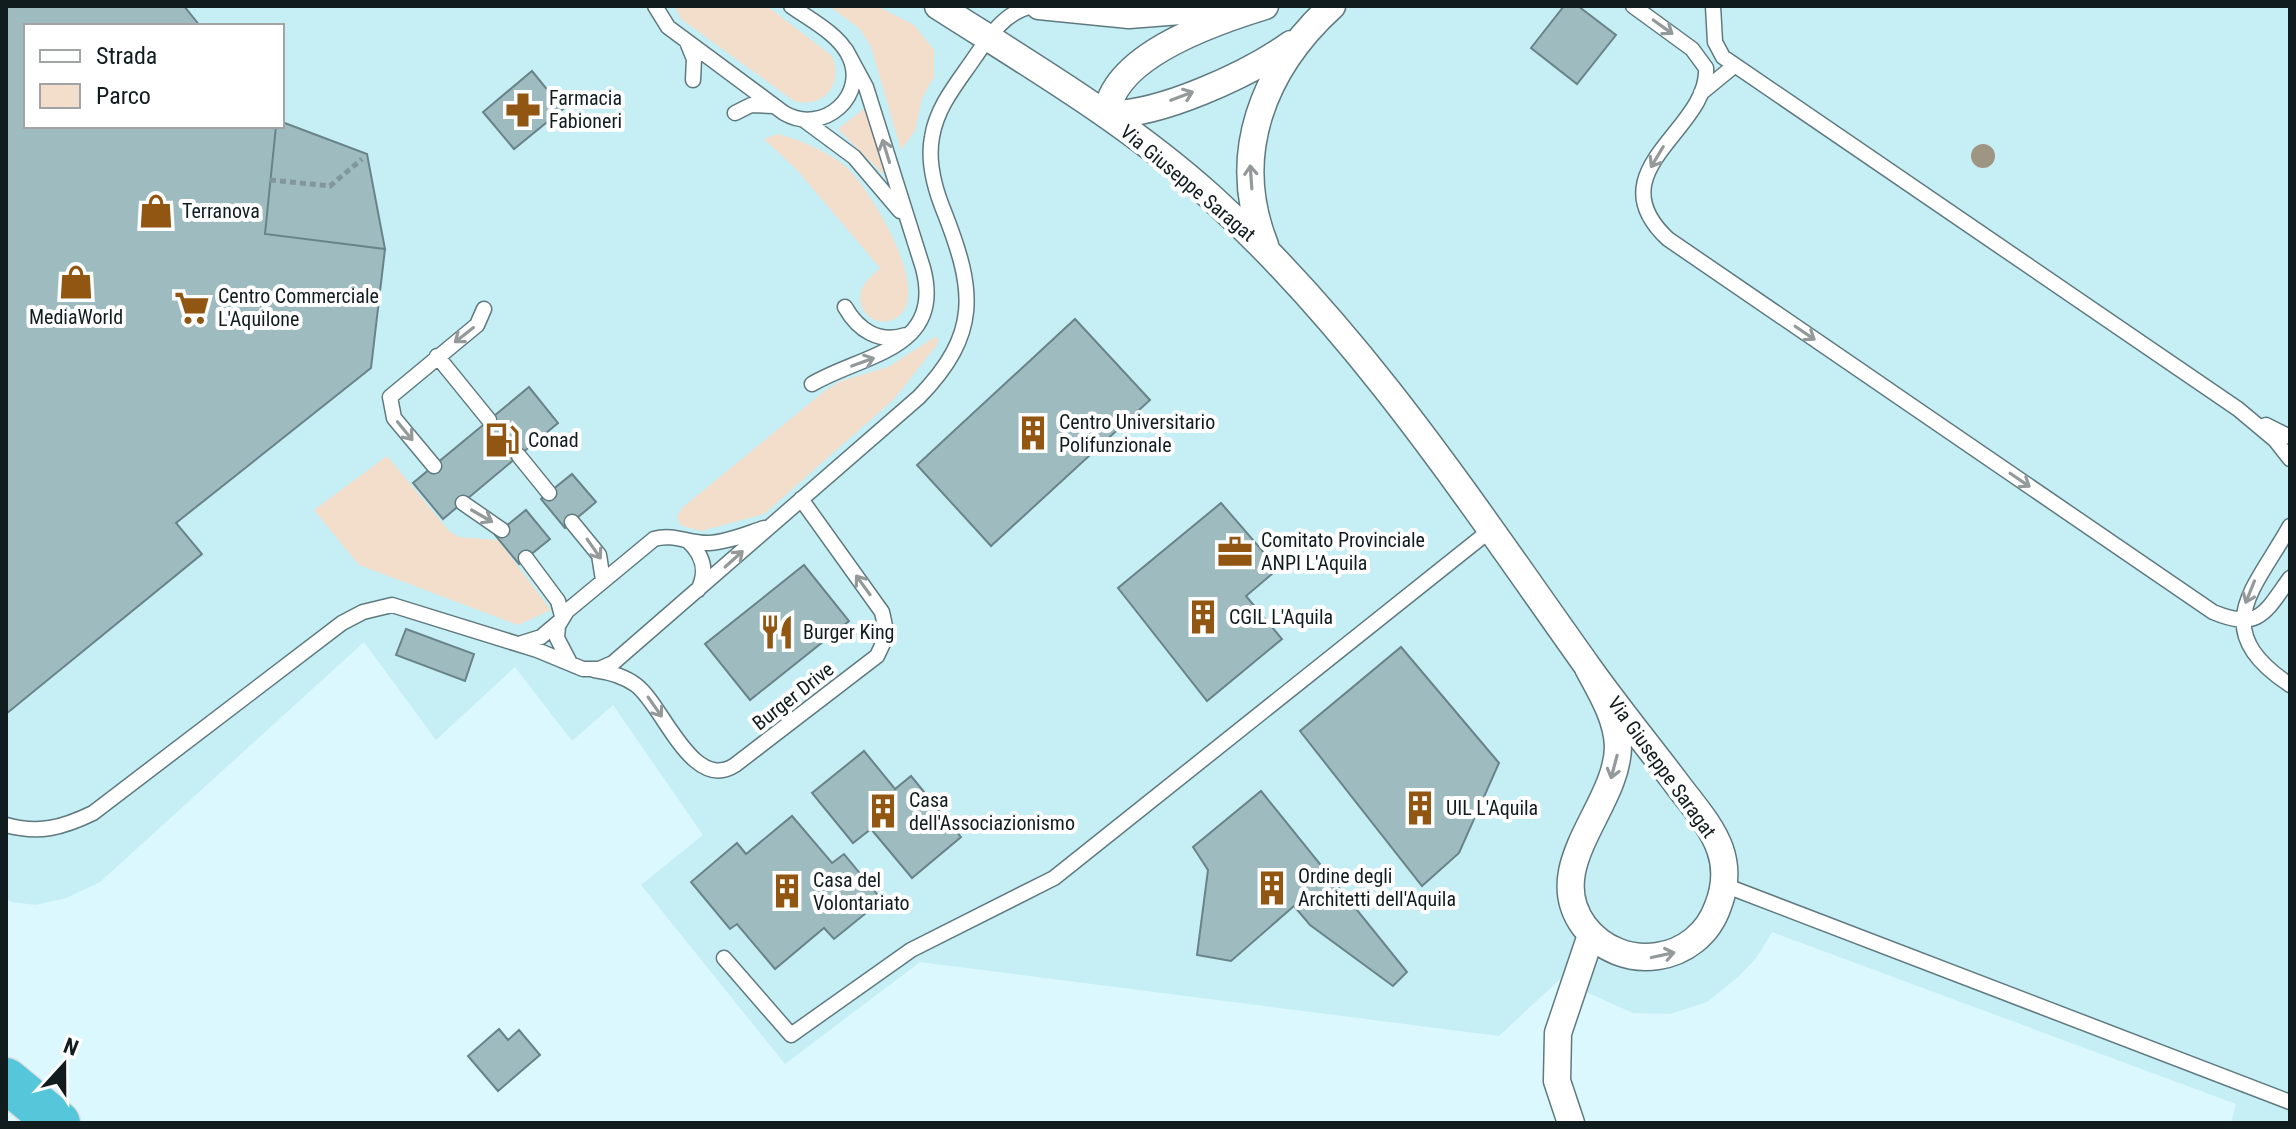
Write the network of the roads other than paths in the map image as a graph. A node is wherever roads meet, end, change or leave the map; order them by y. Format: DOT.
graph roads {
  1 [pos="655,6"];
  2 [pos="791,6"];
  3 [pos="938,6"];
  4 [pos="1036,6"];
  5 [pos="1239,6"];
  6 [pos="1265,6"];
  7 [pos="1332,6"];
  8 [pos="1633,6"];
  9 [pos="1713,6"];
  10 [pos="1307,31"];
  11 [pos="988,38"];
  12 [pos="684,39"];
  13 [pos="1692,49"];
  14 [pos="846,50"];
  15 [pos="1734,66"];
  16 [pos="693,80"];
  17 [pos="1701,93"];
  18 [pos="779,109"];
  19 [pos="735,113"];
  20 [pos="1107,114"];
  21 [pos="804,120"];
  22 [pos="908,226"];
  23 [pos="1268,253"];
  24 [pos="845,307"];
  25 [pos="484,309"];
  26 [pos="910,334"];
  27 [pos="437,356"];
  28 [pos="812,384"];
  29 [pos="2238,409"];
  30 [pos="489,420"];
  31 [pos="2290,437"];
  32 [pos="519,456"];
  33 [pos="2290,459"];
  34 [pos="434,466"];
  35 [pos="549,493"];
  36 [pos="801,499"];
  37 [pos="463,503"];
  38 [pos="572,522"];
  39 [pos="772,525"];
  40 [pos="2290,526"];
  41 [pos="1493,528"];
  42 [pos="502,530"];
  43 [pos="687,541"];
  44 [pos="526,558"];
  45 [pos="2290,578"];
  46 [pos="603,580"];
  47 [pos="696,593"];
  48 [pos="2213,612"];
  49 [pos="561,618"];
  50 [pos="2244,621"];
  51 [pos="517,643"];
  52 [pos="2251,647"];
  53 [pos="583,668"];
  54 [pos="1588,668"];
  55 [pos="2290,685"];
  56 [pos="6,825"];
  57 [pos="1724,885"];
  58 [pos="1591,935"];
  59 [pos="724,958"];
  60 [pos="6,1078"];
  61 [pos="2290,1102"];
  62 [pos="64,1119"];
  63 [pos="1571,1123"];
  1 -- 12 [label="lane"];
  2 -- 14 [label="lane"];
  3 -- 11 [label="street, Via Giuseppe Saragat"];
  4 -- 5 [label="street"];
  4 -- 11 [label="lane"];
  6 -- 20 [label="street, Via Giuseppe Saragat"];
  7 -- 10 [label="street, Via Giuseppe Saragat"];
  8 -- 13 [label="lane, one-way"];
  9 -- 15 [label="lane"];
  20 -- 10 [label="street, Via Giuseppe Saragat, one-way"];
  23 -- 10 [label="street, Via Giuseppe Saragat, one-way"];
  11 -- 20 [label="street, Via Giuseppe Saragat"];
  11 -- 36 [label="lane"];
  12 -- 16 [label="lane"];
  12 -- 18 [label="lane"];
  13 -- 15 [label="lane"];
  13 -- 17 [label="lane"];
  14 -- 21 [label="lane"];
  22 -- 14 [label="lane, one-way"];
  15 -- 17 [label="lane"];
  15 -- 29 [label="lane"];
  17 -- 48 [label="lane, one-way"];
  18 -- 19 [label="lane"];
  18 -- 21 [label="lane"];
  20 -- 23 [label="street, Via Giuseppe Saragat"];
  21 -- 22 [label="lane"];
  22 -- 26 [label="lane"];
  23 -- 41 [label="street, Via Giuseppe Saragat"];
  24 -- 26 [label="lane"];
  25 -- 27 [label="lane, one-way"];
  28 -- 26 [label="lane, one-way"];
  27 -- 30 [label="lane"];
  27 -- 34 [label="lane, one-way"];
  29 -- 31 [label="lane"];
  29 -- 33 [label="lane"];
  32 -- 35 [label="lane"];
  36 -- 39 [label="lane"];
  53 -- 36 [label="lane, Burger Drive, one-way"];
  37 -- 42 [label="lane, one-way"];
  38 -- 46 [label="lane, one-way"];
  39 -- 43 [label="lane"];
  47 -- 39 [label="lane, one-way"];
  40 -- 50 [label="lane, one-way"];
  41 -- 54 [label="street, Via Giuseppe Saragat"];
  41 -- 59 [label="lane"];
  43 -- 46 [label="lane"];
  43 -- 47 [label="lane"];
  44 -- 49 [label="lane"];
  45 -- 50 [label="lane"];
  46 -- 49 [label="lane"];
  47 -- 53 [label="lane"];
  48 -- 50 [label="lane"];
  48 -- 52 [label="lane"];
  49 -- 51 [label="lane"];
  49 -- 53 [label="lane"];
  50 -- 52 [label="lane"];
  51 -- 53 [label="lane"];
  51 -- 56 [label="lane"];
  52 -- 55 [label="lane"];
  54 -- 57 [label="street, Via Giuseppe Saragat"];
  54 -- 58 [label="street, Via Giuseppe Saragat, one-way"];
  58 -- 57 [label="street, Via Giuseppe Saragat, one-way"];
  57 -- 61 [label="lane"];
  58 -- 63 [label="street"];
  60 -- 62 [label="highway"];
}
